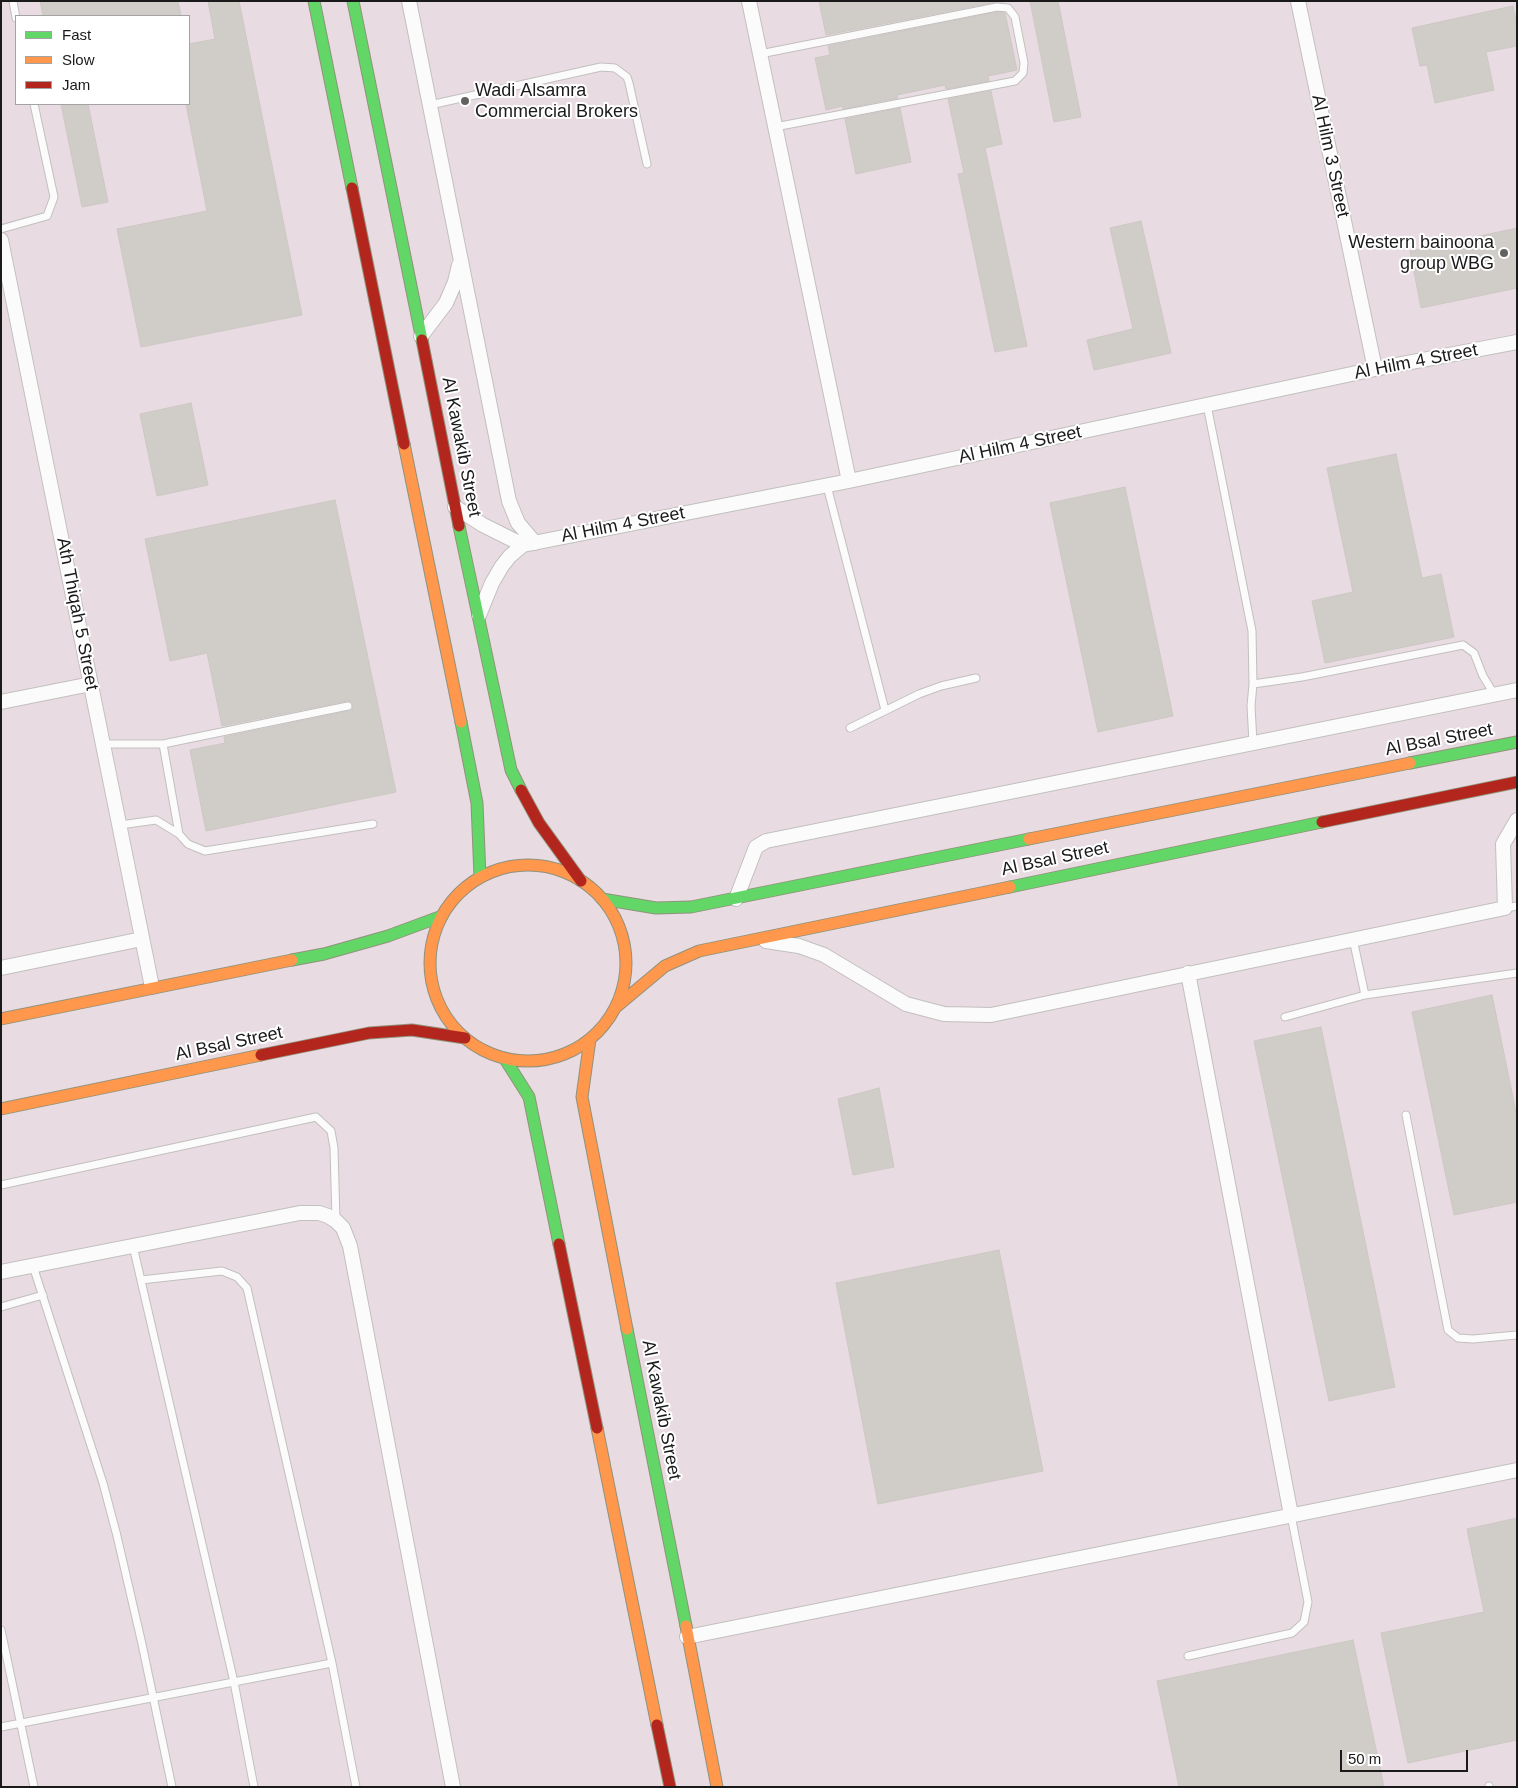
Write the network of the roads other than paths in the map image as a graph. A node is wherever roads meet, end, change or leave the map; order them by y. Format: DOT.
graph roads {
  1 [pos="13,1"];
  2 [pos="314,1"];
  3 [pos="353,1"];
  4 [pos="409,1"];
  5 [pos="749,1"];
  6 [pos="1298,1"];
  7 [pos="15,15"];
  8 [pos="760,54"];
  9 [pos="34,105"];
  10 [pos="430,105"];
  11 [pos="775,127"];
  12 [pos="647,164"];
  13 [pos="1,229"];
  14 [pos="1,240"];
  15 [pos="460,259"];
  16 [pos="8,306"];
  17 [pos="422,336"];
  18 [pos="1517,342"];
  19 [pos="1375,369"];
  20 [pos="1207,405"];
  21 [pos="848,481"];
  22 [pos="827,486"];
  23 [pos="456,507"];
  24 [pos="529,544"];
  25 [pos="478,616"];
  26 [pos="976,678"];
  27 [pos="91,684"];
  28 [pos="1253,684"];
  29 [pos="1517,690"];
  30 [pos="1494,694"];
  31 [pos="1,702"];
  32 [pos="348,706"];
  33 [pos="885,710"];
  34 [pos="850,728"];
  35 [pos="1517,742"];
  36 [pos="1253,743"];
  37 [pos="103,744"];
  38 [pos="163,744"];
  39 [pos="1517,782"];
  40 [pos="1517,820"];
  41 [pos="373,824"];
  42 [pos="120,825"];
  43 [pos="179,834"];
  44 [pos="480,877"];
  45 [pos="581,881"];
  46 [pos="602,899"];
  47 [pos="736,899"];
  48 [pos="1511,907"];
  49 [pos="442,916"];
  50 [pos="142,939"];
  51 [pos="755,939"];
  52 [pos="1353,939"];
  53 [pos="1,968"];
  54 [pos="1188,974"];
  55 [pos="1517,974"];
  56 [pos="152,988"];
  57 [pos="1365,995"];
  58 [pos="616,1007"];
  59 [pos="1285,1017"];
  60 [pos="1,1019"];
  61 [pos="465,1038"];
  62 [pos="590,1039"];
  63 [pos="505,1059"];
  64 [pos="1,1109"];
  65 [pos="1406,1115"];
  66 [pos="1,1185"];
  67 [pos="336,1221"];
  68 [pos="133,1246"];
  69 [pos="33,1266"];
  70 [pos="1,1272"];
  71 [pos="141,1280"];
  72 [pos="43,1295"];
  73 [pos="1,1307"];
  74 [pos="1517,1335"];
  75 [pos="1517,1470"];
  76 [pos="1291,1515"];
  77 [pos="1,1630"];
  78 [pos="687,1637"];
  79 [pos="1188,1656"];
  80 [pos="332,1663"];
  81 [pos="234,1682"];
  82 [pos="153,1698"];
  83 [pos="21,1723"];
  84 [pos="1,1727"];
  85 [pos="34,1787"];
  86 [pos="172,1787"];
  87 [pos="254,1787"];
  88 [pos="356,1787"];
  89 [pos="453,1787"];
  90 [pos="670,1787"];
  91 [pos="717,1787"];
  1 -- 7 [label="lane"];
  2 -- 44 [label="street"];
  3 -- 17 [label="street, Al Kawakib Street"];
  4 -- 10 [label="street"];
  5 -- 8 [label="street"];
  6 -- 19 [label="street, Al Hilm 3 Street"];
  8 -- 11 [label="street"];
  8 -- 11 [label="lane"];
  9 -- 13 [label="lane"];
  10 -- 12 [label="lane"];
  10 -- 15 [label="street"];
  11 -- 21 [label="street"];
  14 -- 16 [label="street, Ath Thiqah 5 Street"];
  15 -- 17 [label="street"];
  15 -- 24 [label="street"];
  16 -- 27 [label="street, Ath Thiqah 5 Street"];
  17 -- 23 [label="street, Al Kawakib Street"];
  18 -- 19 [label="street, Al Hilm 4 Street"];
  19 -- 20 [label="street, Al Hilm 4 Street"];
  20 -- 21 [label="street, Al Hilm 4 Street"];
  20 -- 28 [label="lane"];
  21 -- 22 [label="street, Al Hilm 4 Street"];
  22 -- 24 [label="street, Al Hilm 4 Street"];
  22 -- 33 [label="lane"];
  23 -- 24 [label="street"];
  23 -- 25 [label="street, Al Kawakib Street"];
  24 -- 25 [label="street"];
  25 -- 45 [label="street, Al Kawakib Street"];
  26 -- 33 [label="lane"];
  27 -- 31 [label="street"];
  27 -- 37 [label="street, Ath Thiqah 5 Street"];
  28 -- 30 [label="lane"];
  28 -- 36 [label="lane"];
  29 -- 30 [label="street"];
  30 -- 36 [label="street"];
  32 -- 38 [label="lane"];
  33 -- 34 [label="lane"];
  35 -- 47 [label="street, Al Bsal Street"];
  36 -- 47 [label="street"];
  37 -- 38 [label="lane"];
  37 -- 42 [label="street, Ath Thiqah 5 Street"];
  38 -- 43 [label="lane"];
  39 -- 51 [label="street, Al Bsal Street"];
  40 -- 48 [label="street"];
  41 -- 43 [label="lane"];
  42 -- 43 [label="lane"];
  42 -- 50 [label="street, Ath Thiqah 5 Street"];
  44 -- 45 [label="street"];
  44 -- 49 [label="street"];
  45 -- 46 [label="street"];
  46 -- 47 [label="street, Al Bsal Street"];
  46 -- 58 [label="street"];
  48 -- 52 [label="street"];
  49 -- 56 [label="street"];
  49 -- 61 [label="street"];
  50 -- 53 [label="street"];
  50 -- 56 [label="street, Ath Thiqah 5 Street"];
  51 -- 54 [label="street"];
  51 -- 58 [label="street, Al Bsal Street"];
  52 -- 54 [label="street"];
  52 -- 57 [label="lane"];
  54 -- 76 [label="street"];
  55 -- 57 [label="lane"];
  56 -- 60 [label="street"];
  57 -- 59 [label="lane"];
  58 -- 62 [label="street"];
  61 -- 63 [label="street"];
  61 -- 64 [label="street, Al Bsal Street"];
  62 -- 63 [label="street"];
  62 -- 78 [label="street, Al Kawakib Street"];
  63 -- 90 [label="street"];
  65 -- 74 [label="lane"];
  66 -- 67 [label="lane"];
  67 -- 68 [label="street"];
  67 -- 89 [label="street"];
  68 -- 69 [label="street"];
  68 -- 71 [label="lane"];
  69 -- 70 [label="street"];
  69 -- 72 [label="lane"];
  71 -- 80 [label="lane"];
  71 -- 81 [label="lane"];
  72 -- 73 [label="lane"];
  72 -- 82 [label="lane"];
  75 -- 76 [label="street"];
  76 -- 78 [label="street"];
  76 -- 79 [label="lane"];
  77 -- 83 [label="lane"];
  78 -- 91 [label="street, Al Kawakib Street"];
  80 -- 81 [label="lane"];
  80 -- 88 [label="lane"];
  81 -- 82 [label="lane"];
  81 -- 87 [label="lane"];
  82 -- 83 [label="lane"];
  82 -- 86 [label="lane"];
  83 -- 84 [label="lane"];
  83 -- 85 [label="lane"];
}
